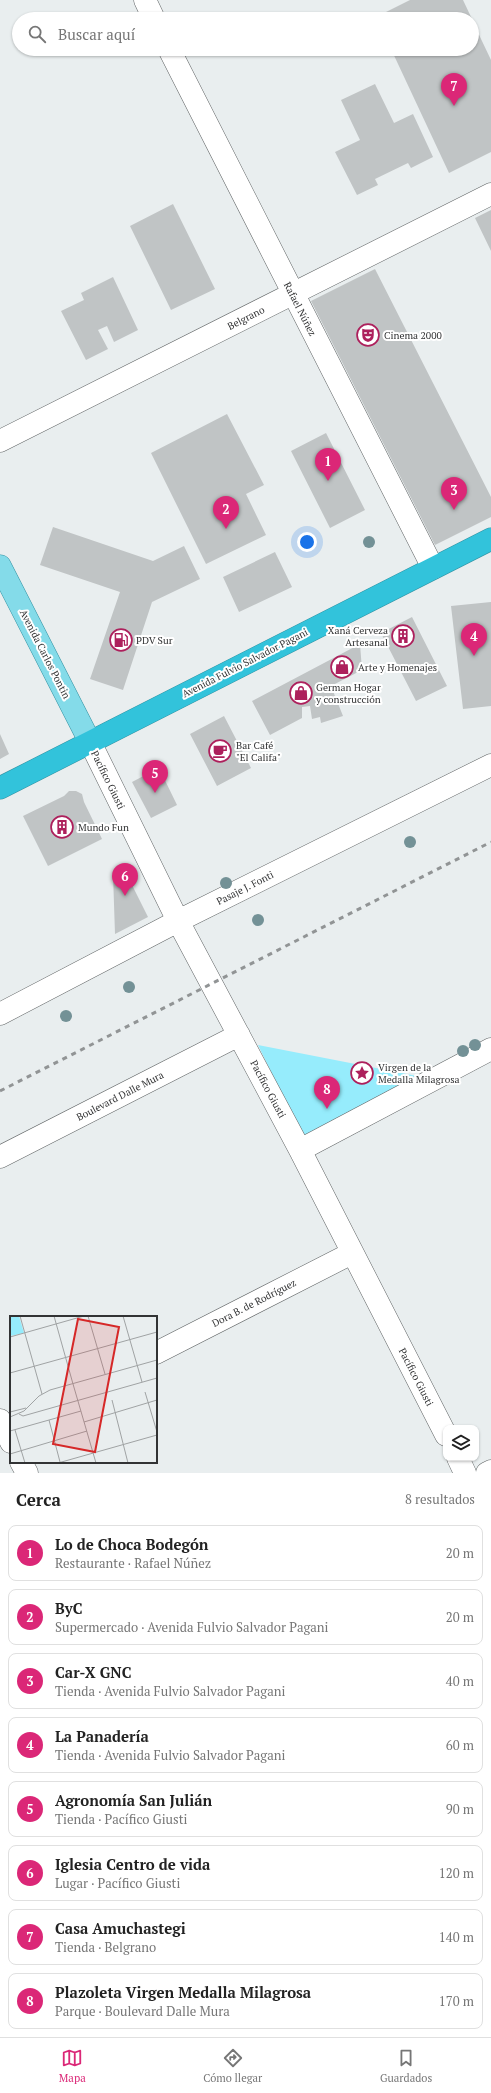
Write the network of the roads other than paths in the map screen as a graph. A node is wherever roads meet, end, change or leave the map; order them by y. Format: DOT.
graph roads {
  1 [pos="145,0"];
  2 [pos="151,12"];
  3 [pos="173,56"];
  4 [pos="491,194"];
  5 [pos="292,294"];
  6 [pos="0,441"];
  7 [pos="491,539"];
  8 [pos="0,566"];
  9 [pos="433,568"];
  10 [pos="90,742"];
  11 [pos="491,765"];
  12 [pos="0,788"];
  13 [pos="178,921"];
  14 [pos="0,1014"];
  15 [pos="240,1035"];
  16 [pos="491,1049"];
  17 [pos="300,1150"];
  18 [pos="0,1156"];
  19 [pos="352,1252"];
  20 [pos="157,1352"];
  21 [pos="443,1430"];
  22 [pos="459,1461"];
  23 [pos="22,1463"];
  24 [pos="491,1471"];
  25 [pos="27,1473"];
  26 [pos="465,1473"];
  27 [pos="488,1473"];
  1 -- 2 [label="street"];
  3 -- 5 [label="street, Rafael Núñez"];
  4 -- 5 [label="street, Belgrano"];
  5 -- 6 [label="street, Belgrano"];
  5 -- 9 [label="street, Rafael Núñez"];
  7 -- 9 [label="highway, Avenida Fulvio Salvador Pagani"];
  8 -- 10 [label="main road, Avenida Carlos Pontin"];
  9 -- 10 [label="highway, Avenida Fulvio Salvador Pagani"];
  10 -- 12 [label="highway, Avenida Fulvio Salvador Pagani"];
  10 -- 13 [label="street, Pacífico Giusti"];
  11 -- 13 [label="street, Pasaje J. Fonti"];
  13 -- 14 [label="street, Pasaje J. Fonti"];
  13 -- 15 [label="street, Pacífico Giusti"];
  15 -- 17 [label="street, Pacífico Giusti"];
  15 -- 18 [label="street, Boulevard Dalle Mura"];
  16 -- 17 [label="street"];
  17 -- 19 [label="street, Pacífico Giusti"];
  19 -- 20 [label="street, Dora B. de Rodríguez"];
  19 -- 21 [label="street, Pacífico Giusti"];
  22 -- 26 [label="street"];
  23 -- 25 [label="street"];
  24 -- 27 [label="street"];
}
